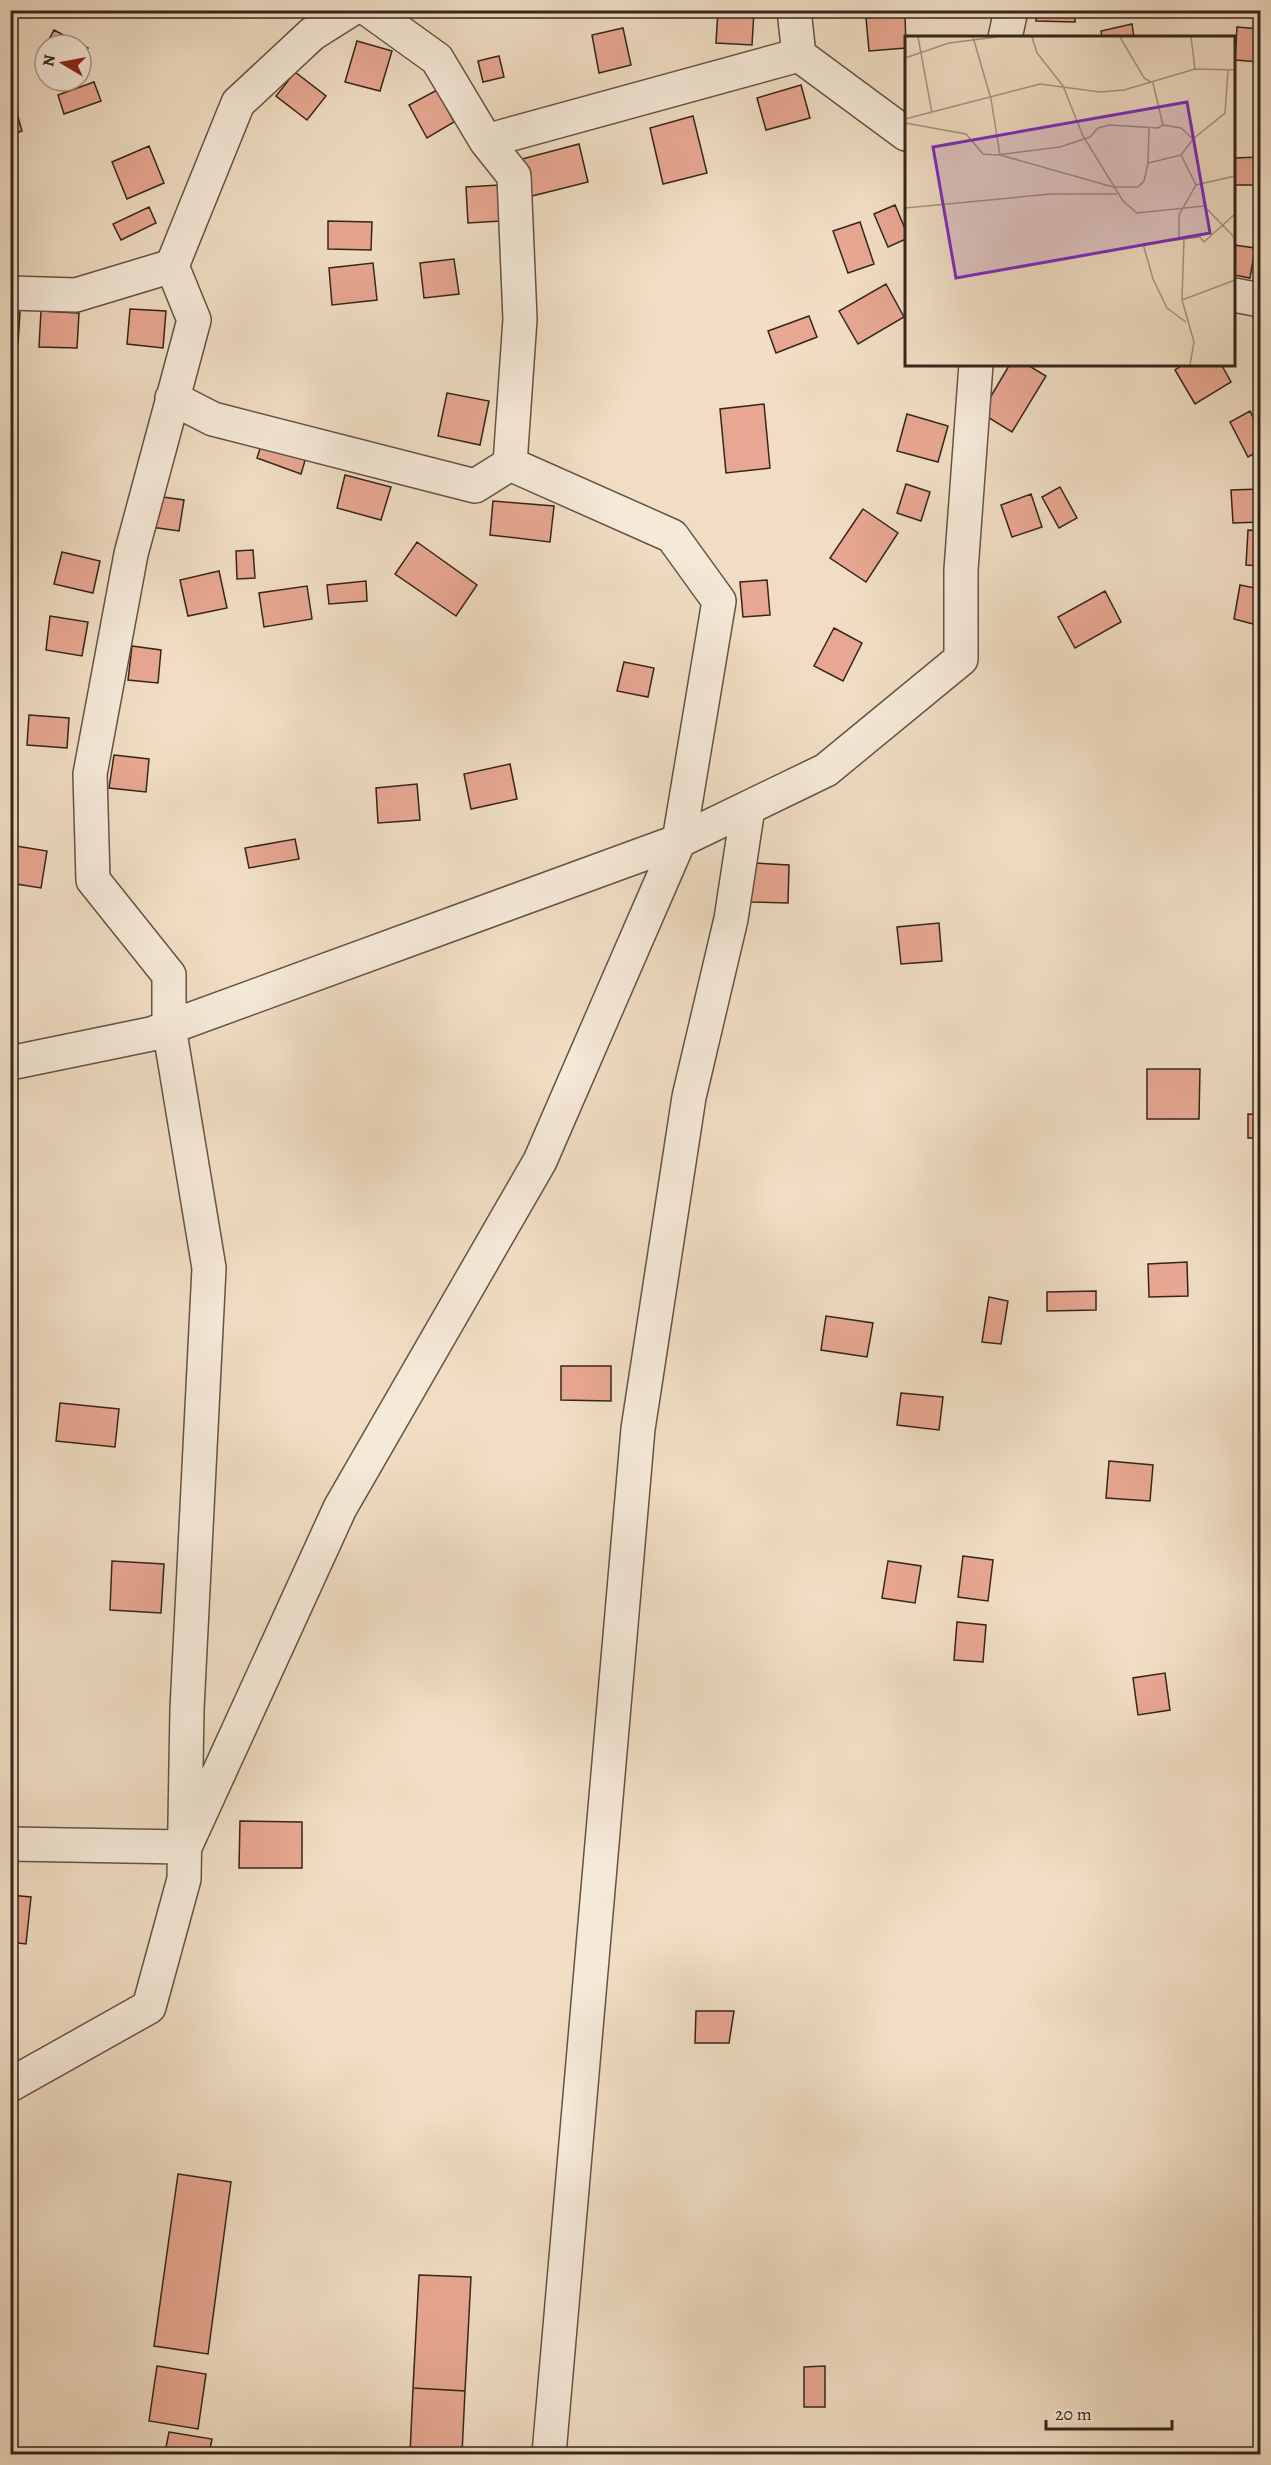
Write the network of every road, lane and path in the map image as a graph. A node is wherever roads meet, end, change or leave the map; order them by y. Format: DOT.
graph roads {
  1 [pos="350,10"];
  2 [pos="369,10"];
  3 [pos="794,10"];
  4 [pos="1011,10"];
  5 [pos="1005,36"];
  6 [pos="799,55"];
  7 [pos="905,133"];
  8 [pos="486,141"];
  9 [pos="172,266"];
  10 [pos="10,293"];
  11 [pos="1235,295"];
  12 [pos="1260,300"];
  13 [pos="976,366"];
  14 [pos="172,398"];
  15 [pos="510,464"];
  16 [pos="748,808"];
  17 [pos="679,841"];
  18 [pos="169,1027"];
  19 [pos="10,1063"];
  20 [pos="10,1844"];
  21 [pos="185,1847"];
  22 [pos="10,2085"];
  23 [pos="549,2454"];
  1 -- 9 [label="street"];
  2 -- 8 [label="street"];
  3 -- 6 [label="street"];
  4 -- 5 [label="street"];
  6 -- 7 [label="street"];
  6 -- 8 [label="street"];
  8 -- 15 [label="street"];
  9 -- 10 [label="street"];
  9 -- 14 [label="street"];
  11 -- 12 [label="street"];
  13 -- 16 [label="street"];
  14 -- 15 [label="street"];
  14 -- 18 [label="street"];
  15 -- 17 [label="street"];
  16 -- 17 [label="street"];
  16 -- 23 [label="street"];
  17 -- 18 [label="street"];
  17 -- 21 [label="street"];
  18 -- 19 [label="street"];
  18 -- 21 [label="street"];
  20 -- 21 [label="street"];
  21 -- 22 [label="street"];
}
